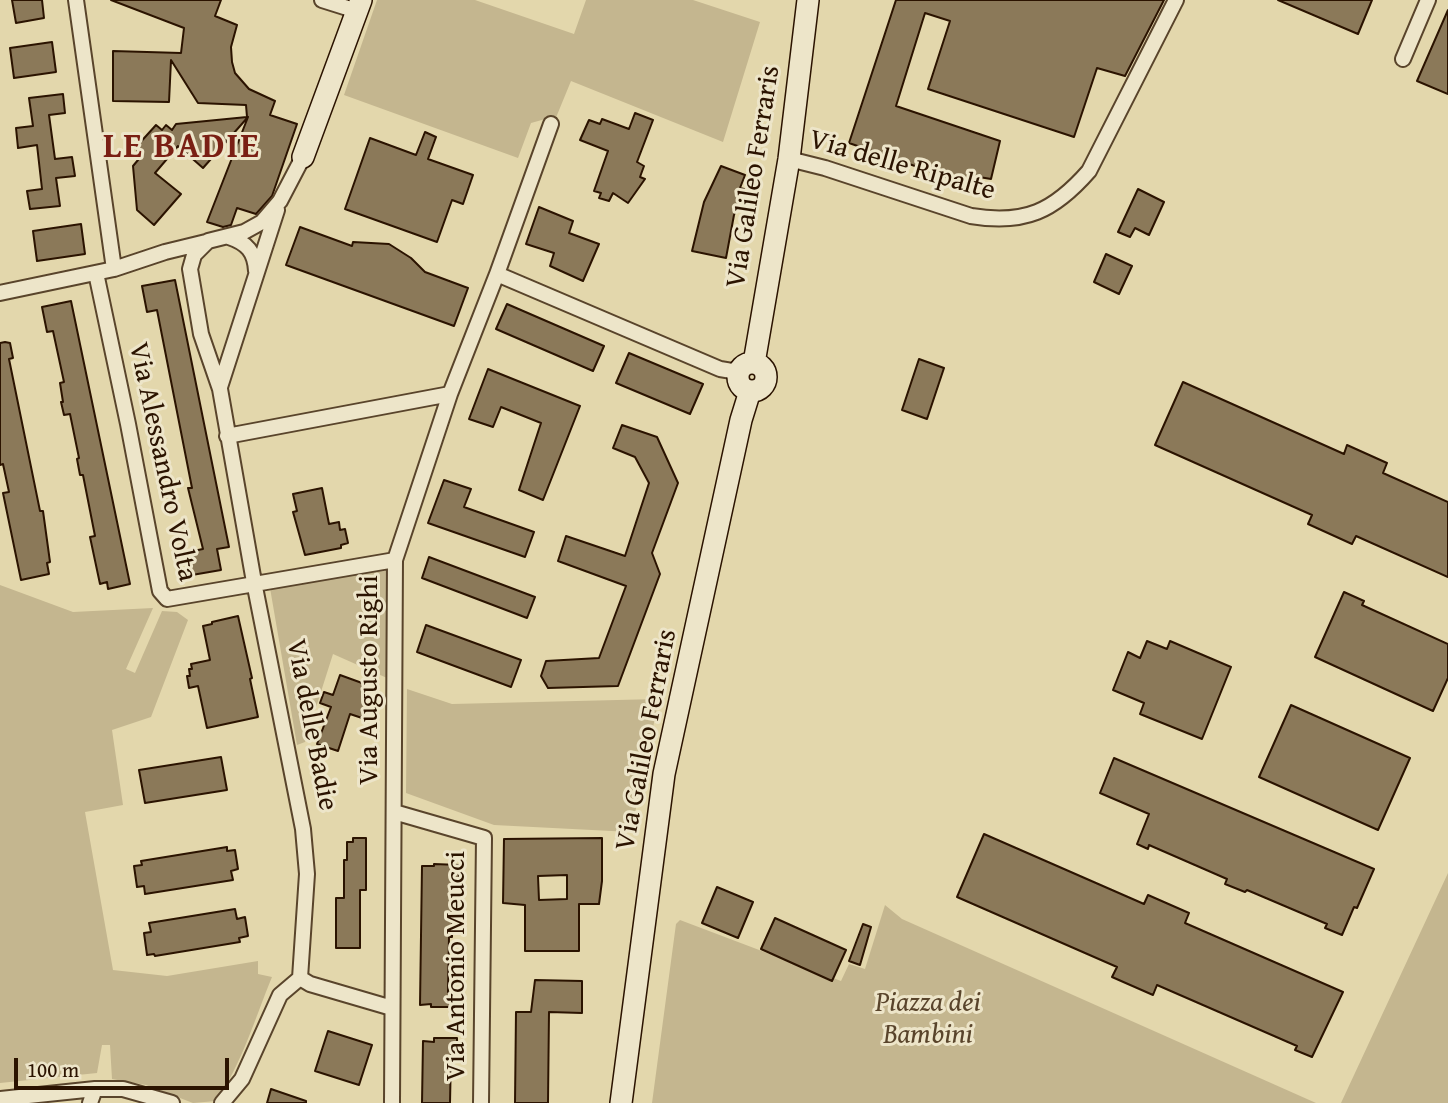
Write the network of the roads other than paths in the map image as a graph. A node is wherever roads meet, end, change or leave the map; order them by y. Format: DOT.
graph roads {
  1 [pos="76,0"];
  2 [pos="322,0"];
  3 [pos="808,0"];
  4 [pos="1176,0"];
  5 [pos="1428,0"];
  6 [pos="359,5"];
  7 [pos="1403,60"];
  8 [pos="551,124"];
  9 [pos="303,158"];
  10 [pos="789,159"];
  11 [pos="280,201"];
  12 [pos="229,237"];
  13 [pos="208,242"];
  14 [pos="168,251"];
  15 [pos="190,269"];
  16 [pos="114,270"];
  17 [pos="96,274"];
  18 [pos="497,274"];
  19 [pos="256,279"];
  20 [pos="0,293"];
  21 [pos="201,334"];
  22 [pos="236,336"];
  23 [pos="746,367"];
  24 [pos="220,389"];
  25 [pos="450,394"];
  26 [pos="227,436"];
  27 [pos="395,560"];
  28 [pos="254,583"];
  29 [pos="394,812"];
  30 [pos="300,978"];
  31 [pos="392,1008"];
  32 [pos="92,1096"];
  33 [pos="0,1099"];
  34 [pos="172,1103"];
  35 [pos="222,1103"];
  36 [pos="392,1103"];
  37 [pos="481,1103"];
  38 [pos="621,1103"];
  1 -- 16 [label="street"];
  2 -- 6 [label="street"];
  3 -- 10 [label="street, Via Galileo Ferraris"];
  4 -- 10 [label="street, Via delle Ripalte"];
  5 -- 7 [label="street"];
  6 -- 9 [label="street, Via delle Badie"];
  8 -- 18 [label="street, Via Augusto Righi"];
  9 -- 11 [label="street, Via delle Badie"];
  10 -- 23 [label="street, Via Galileo Ferraris"];
  11 -- 12 [label="street, Via delle Badie"];
  11 -- 19 [label="street, Via delle Badie"];
  12 -- 13 [label="street, Via delle Badie"];
  12 -- 19 [label="street"];
  13 -- 14 [label="street, Via delle Badie"];
  13 -- 15 [label="street"];
  14 -- 15 [label="street"];
  14 -- 16 [label="street, Via delle Badie"];
  15 -- 21 [label="street, Via delle Badie"];
  16 -- 17 [label="street, Via delle Badie"];
  17 -- 20 [label="street, Via delle Badie"];
  17 -- 28 [label="street, Via Alessandro Volta"];
  18 -- 23 [label="street"];
  18 -- 25 [label="street, Via Augusto Righi"];
  19 -- 22 [label="street, Via delle Badie"];
  21 -- 22 [label="street"];
  21 -- 24 [label="street, Via delle Badie"];
  22 -- 24 [label="street, Via delle Badie"];
  23 -- 38 [label="street, Via Galileo Ferraris"];
  24 -- 26 [label="street, Via delle Badie"];
  25 -- 26 [label="street"];
  25 -- 27 [label="street, Via Augusto Righi"];
  26 -- 28 [label="street, Via delle Badie"];
  27 -- 28 [label="street, Via Alessandro Volta"];
  27 -- 29 [label="street, Via Augusto Righi"];
  28 -- 30 [label="street, Via delle Badie"];
  29 -- 31 [label="street, Via Augusto Righi"];
  29 -- 37 [label="street, Via Antonio Meucci"];
  30 -- 31 [label="street"];
  30 -- 35 [label="street"];
  31 -- 36 [label="street, Via Augusto Righi"];
  32 -- 33 [label="street"];
  32 -- 34 [label="street"];
}
